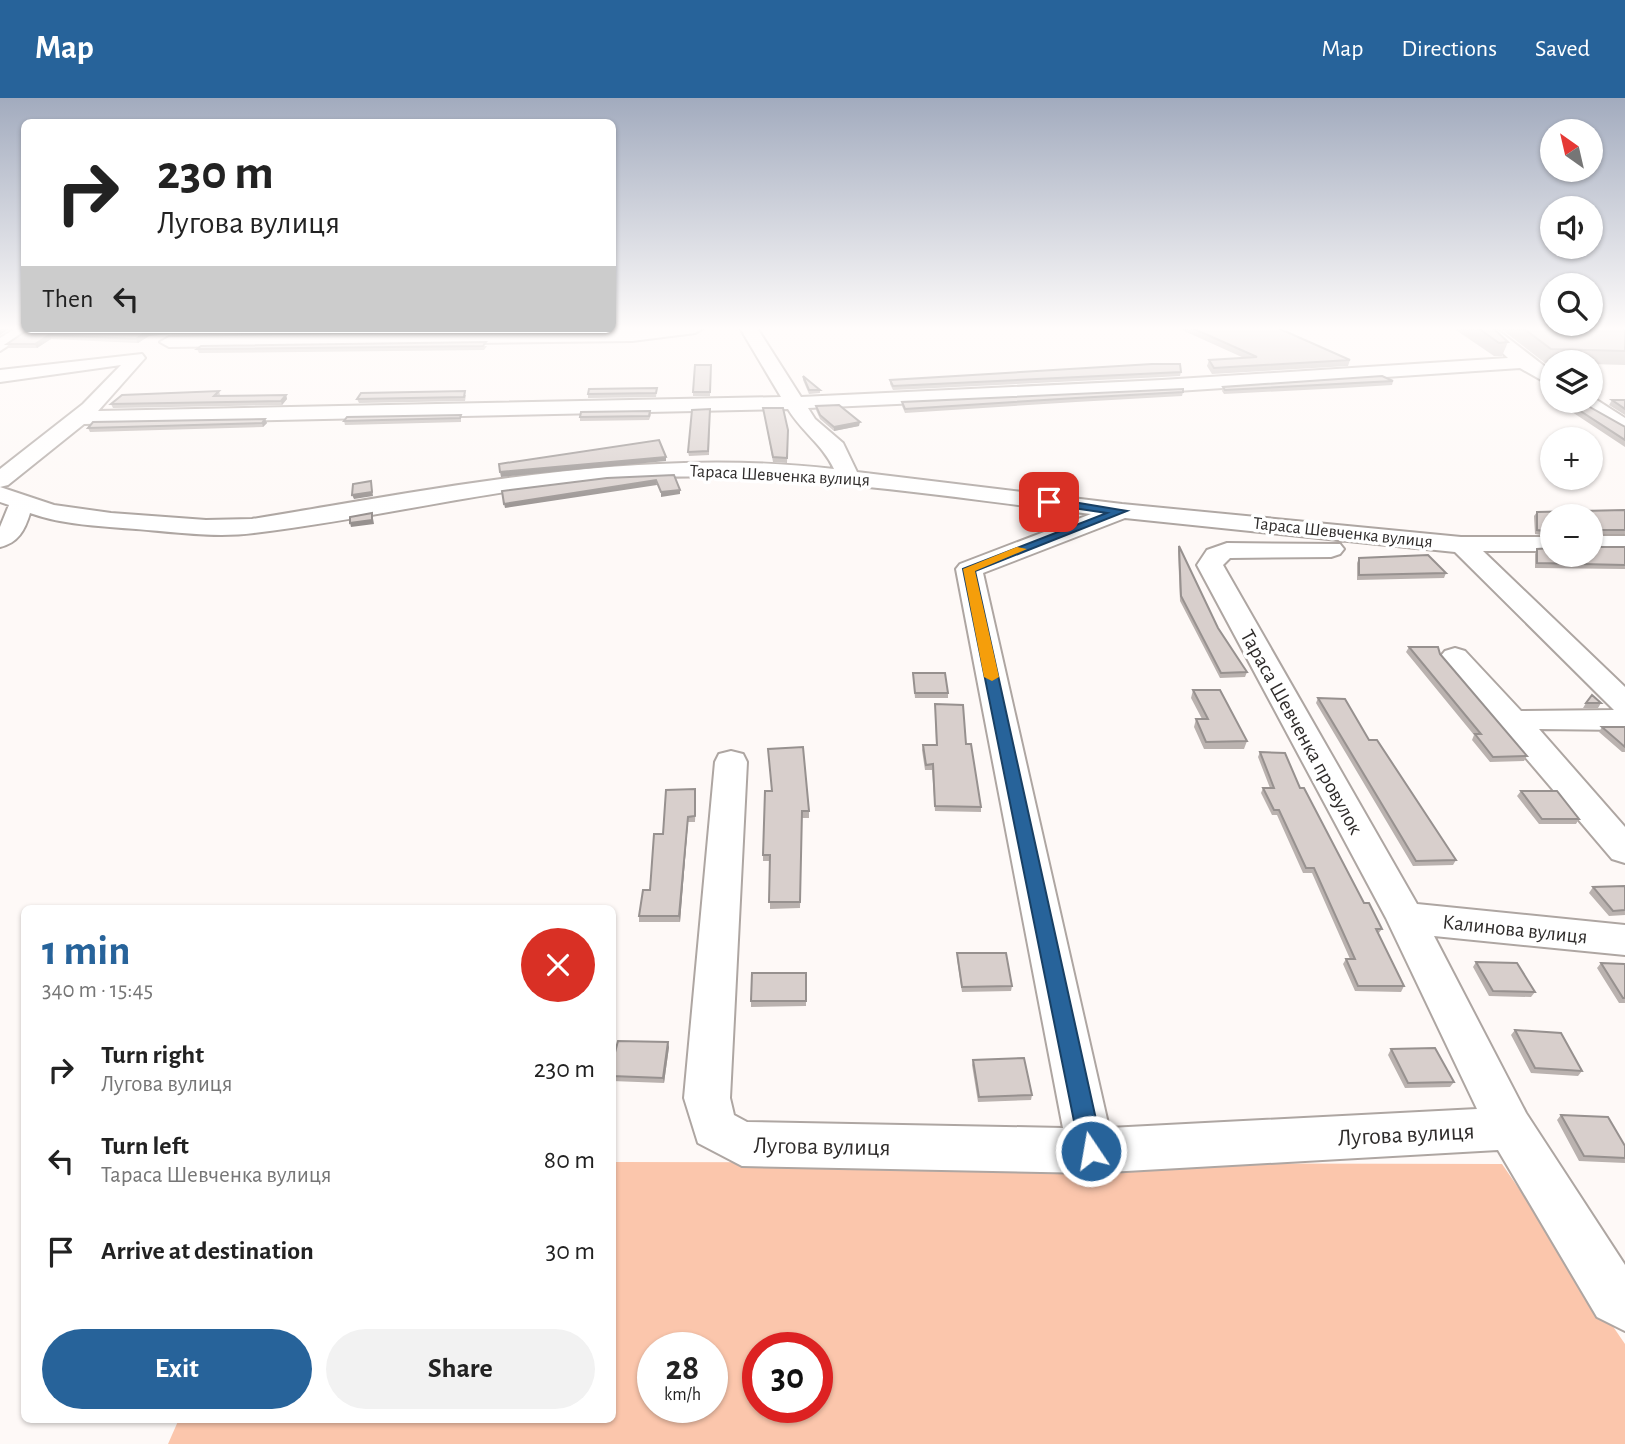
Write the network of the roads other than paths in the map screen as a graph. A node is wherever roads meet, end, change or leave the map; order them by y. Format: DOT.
graph roads {
  1 [pos="107,391"];
  2 [pos="789,391"];
  3 [pos="1059,391"];
  4 [pos="797,403"];
  5 [pos="1603,413"];
  6 [pos="77,418"];
  7 [pos="1625,427"];
  8 [pos="848,477"];
  9 [pos="0,480"];
  10 [pos="10,499"];
  11 [pos="1122,511"];
  12 [pos="0,540"];
  13 [pos="1603,543"];
  14 [pos="1625,543"];
  15 [pos="1461,544"];
  16 [pos="1540,544"];
  17 [pos="1455,657"];
  18 [pos="1625,704"];
  19 [pos="1625,720"];
  20 [pos="1525,734"];
  21 [pos="731,762"];
  22 [pos="1625,850"];
  23 [pos="1405,918"];
  24 [pos="1625,940"];
  25 [pos="1510,1128"];
  26 [pos="1091,1151"];
  27 [pos="1625,1305"];
  1 -- 6 [label="street"];
  2 -- 4 [label="street"];
  3 -- 4 [label="street"];
  4 -- 6 [label="street"];
  4 -- 8 [label="street"];
  5 -- 7 [label="street"];
  6 -- 9 [label="street"];
  8 -- 10 [label="street, Тараса Шевченка вулиця"];
  8 -- 11 [label="street, Тараса Шевченка вулиця"];
  10 -- 12 [label="street"];
  11 -- 15 [label="street, Тараса Шевченка вулиця"];
  11 -- 26 [label="street"];
  13 -- 14 [label="street"];
  15 -- 16 [label="street, Тараса Шевченка вулиця"];
  15 -- 18 [label="street"];
  15 -- 23 [label="street, Тараса Шевченка провулок"];
  17 -- 20 [label="street"];
  19 -- 20 [label="street"];
  20 -- 22 [label="street"];
  21 -- 26 [label="street, Лугова вулиця"];
  23 -- 24 [label="street, Калинова вулиця"];
  23 -- 25 [label="street, Тараса Шевченка провулок"];
  25 -- 26 [label="street, Лугова вулиця"];
  25 -- 27 [label="street"];
}
